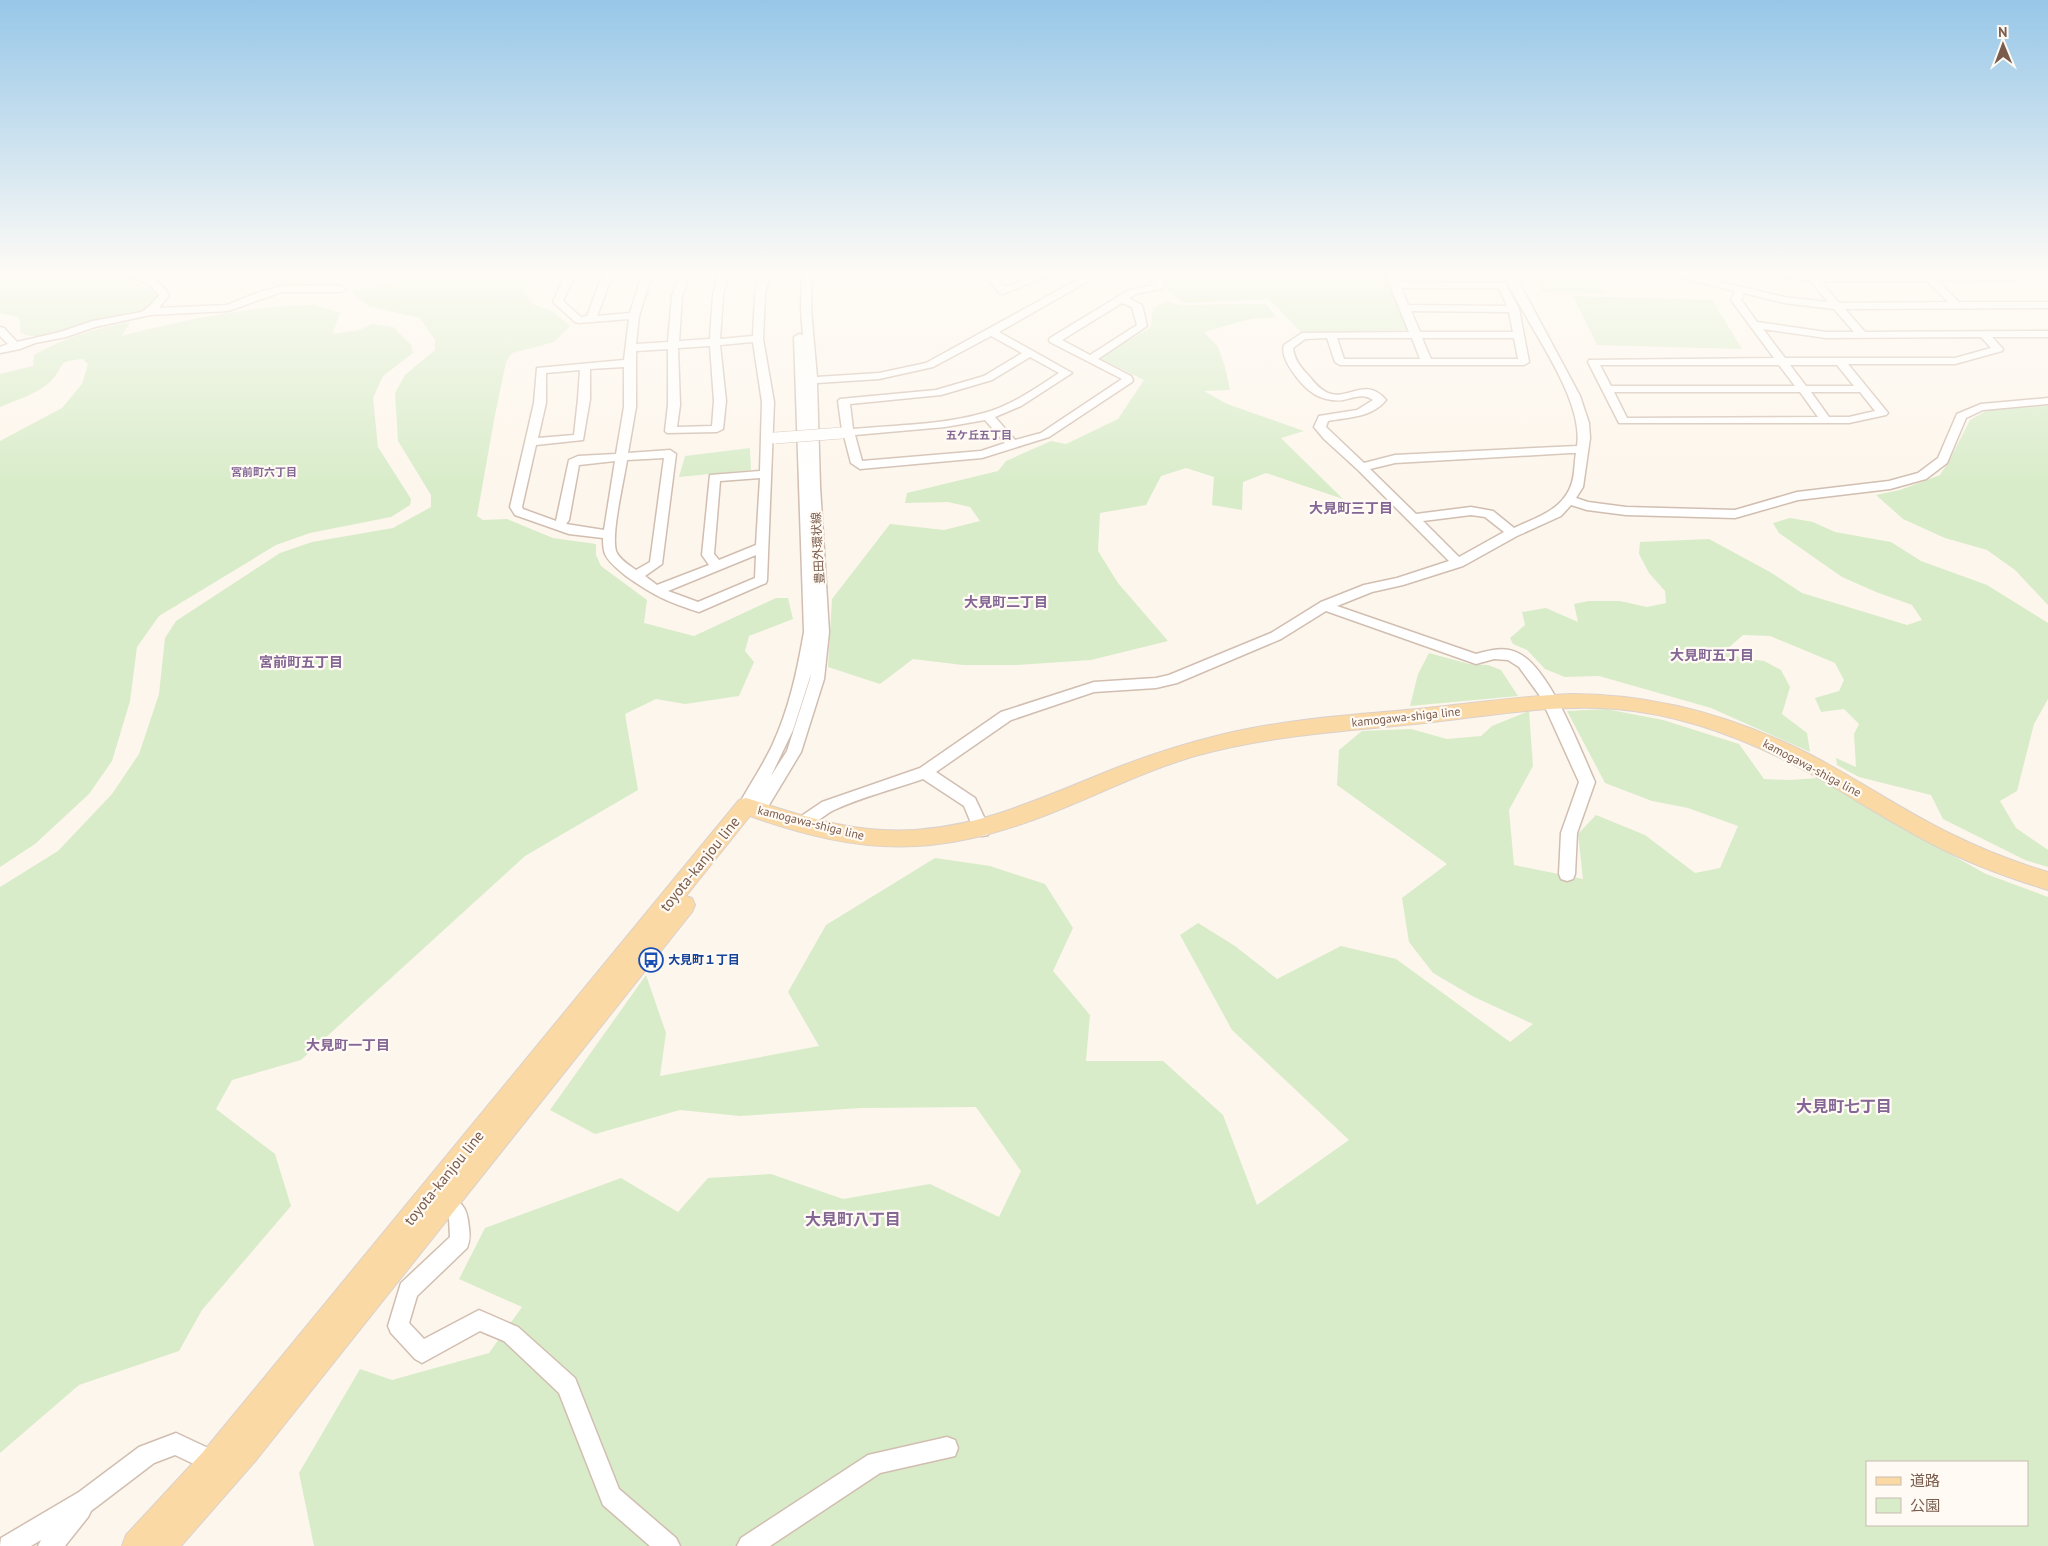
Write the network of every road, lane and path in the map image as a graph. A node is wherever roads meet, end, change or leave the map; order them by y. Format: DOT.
graph roads {
  1 [pos="12,343"];
  2 [pos="26,343"];
  3 [pos="631,343"];
  4 [pos="699,343"];
  5 [pos="715,343"];
  6 [pos="759,343"];
  7 [pos="803,343"];
  8 [pos="806,343"];
  9 [pos="971,343"];
  10 [pos="1012,343"];
  11 [pos="1060,343"];
  12 [pos="1116,343"];
  13 [pos="1293,343"];
  14 [pos="1334,343"];
  15 [pos="1419,343"];
  16 [pos="1521,343"];
  17 [pos="1546,343"];
  18 [pos="1768,343"];
  19 [pos="1992,343"];
  20 [pos="673,345"];
  21 [pos="16,347"];
  22 [pos="631,348"];
  23 [pos="0,350"];
  24 [pos="1030,353"];
  25 [pos="1091,359"];
  26 [pos="1782,361"];
  27 [pos="1840,361"];
  28 [pos="1427,362"];
  29 [pos="629,363"];
  30 [pos="584,367"];
  31 [pos="806,381"];
  32 [pos="1607,389"];
  33 [pos="1863,389"];
  34 [pos="1804,390"];
  35 [pos="2048,401"];
  36 [pos="988,416"];
  37 [pos="1826,420"];
  38 [pos="845,432"];
  39 [pos="772,438"];
  40 [pos="532,442"];
  41 [pos="1012,444"];
  42 [pos="1582,450"];
  43 [pos="623,457"];
  44 [pos="1362,466"];
  45 [pos="766,474"];
  46 [pos="1569,500"];
  47 [pos="1414,518"];
  48 [pos="558,526"];
  49 [pos="1513,533"];
  50 [pos="609,535"];
  51 [pos="762,548"];
  52 [pos="1458,563"];
  53 [pos="717,566"];
  54 [pos="635,576"];
  55 [pos="656,591"];
  56 [pos="1326,605"];
  57 [pos="1550,702"];
  58 [pos="925,772"];
  59 [pos="752,809"];
  60 [pos="802,823"];
  61 [pos="982,830"];
  62 [pos="1568,874"];
  63 [pos="2048,881"];
  64 [pos="436,1200"];
  65 [pos="947,1448"];
  66 [pos="213,1462"];
  67 [pos="87,1500"];
  68 [pos="9,1546"];
  69 [pos="50,1546"];
  70 [pos="137,1546"];
  71 [pos="160,1546"];
  72 [pos="668,1546"];
  73 [pos="749,1546"];
  1 -- 21 [label="street"];
  2 -- 21 [label="street"];
  3 -- 22 [label="street"];
  4 -- 20 [label="street"];
  5 -- 20 [label="street"];
  6 -- 39 [label="street"];
  7 -- 31 [label="street, 豊田外環状線"];
  8 -- 31 [label="street, 豊田外環状線"];
  9 -- 31 [label="street"];
  10 -- 24 [label="street"];
  11 -- 25 [label="street"];
  12 -- 25 [label="street"];
  13 -- 44 [label="street"];
  14 -- 28 [label="street"];
  15 -- 28 [label="street"];
  16 -- 28 [label="street"];
  17 -- 42 [label="street"];
  18 -- 26 [label="street"];
  19 -- 27 [label="street"];
  20 -- 22 [label="street"];
  21 -- 23 [label="street"];
  22 -- 29 [label="street"];
  24 -- 36 [label="street"];
  24 -- 38 [label="street"];
  25 -- 41 [label="street"];
  26 -- 27 [label="street"];
  26 -- 32 [label="street"];
  26 -- 34 [label="street"];
  27 -- 33 [label="street"];
  29 -- 30 [label="street"];
  29 -- 43 [label="street"];
  30 -- 40 [label="street"];
  30 -- 40 [label="street"];
  31 -- 59 [label="street, 豊田外環状線"];
  32 -- 34 [label="street"];
  32 -- 37 [label="street"];
  33 -- 34 [label="street"];
  33 -- 37 [label="street"];
  34 -- 37 [label="street"];
  35 -- 46 [label="street"];
  36 -- 38 [label="street"];
  36 -- 41 [label="street"];
  38 -- 39 [label="street, bridge"];
  38 -- 41 [label="street"];
  39 -- 45 [label="street"];
  40 -- 48 [label="street"];
  42 -- 44 [label="street"];
  42 -- 46 [label="street"];
  43 -- 48 [label="street"];
  43 -- 50 [label="street"];
  43 -- 54 [label="street"];
  44 -- 47 [label="street"];
  45 -- 51 [label="street"];
  45 -- 53 [label="street"];
  46 -- 49 [label="street"];
  47 -- 49 [label="street"];
  47 -- 52 [label="street"];
  48 -- 50 [label="street"];
  49 -- 52 [label="street"];
  50 -- 54 [label="street"];
  51 -- 53 [label="street"];
  51 -- 55 [label="street"];
  52 -- 56 [label="street"];
  53 -- 55 [label="street"];
  54 -- 55 [label="street"];
  56 -- 57 [label="street"];
  56 -- 58 [label="street"];
  57 -- 61 [label="main road, kamogawa-shiga line"];
  57 -- 62 [label="street"];
  57 -- 63 [label="main road, kamogawa-shiga line"];
  58 -- 60 [label="street"];
  58 -- 61 [label="street"];
  59 -- 60 [label="main road, kamogawa-shiga line"];
  59 -- 64 [label="main road, toyota-kanjou line"];
  60 -- 61 [label="main road, kamogawa-shiga line"];
  64 -- 66 [label="main road, toyota-kanjou line"];
  64 -- 71 [label="main road, toyota-kanjou line"];
  64 -- 72 [label="street"];
  65 -- 73 [label="street"];
  66 -- 67 [label="street"];
  66 -- 70 [label="main road, toyota-kanjou line"];
  67 -- 68 [label="street"];
  67 -- 69 [label="street"];
}
